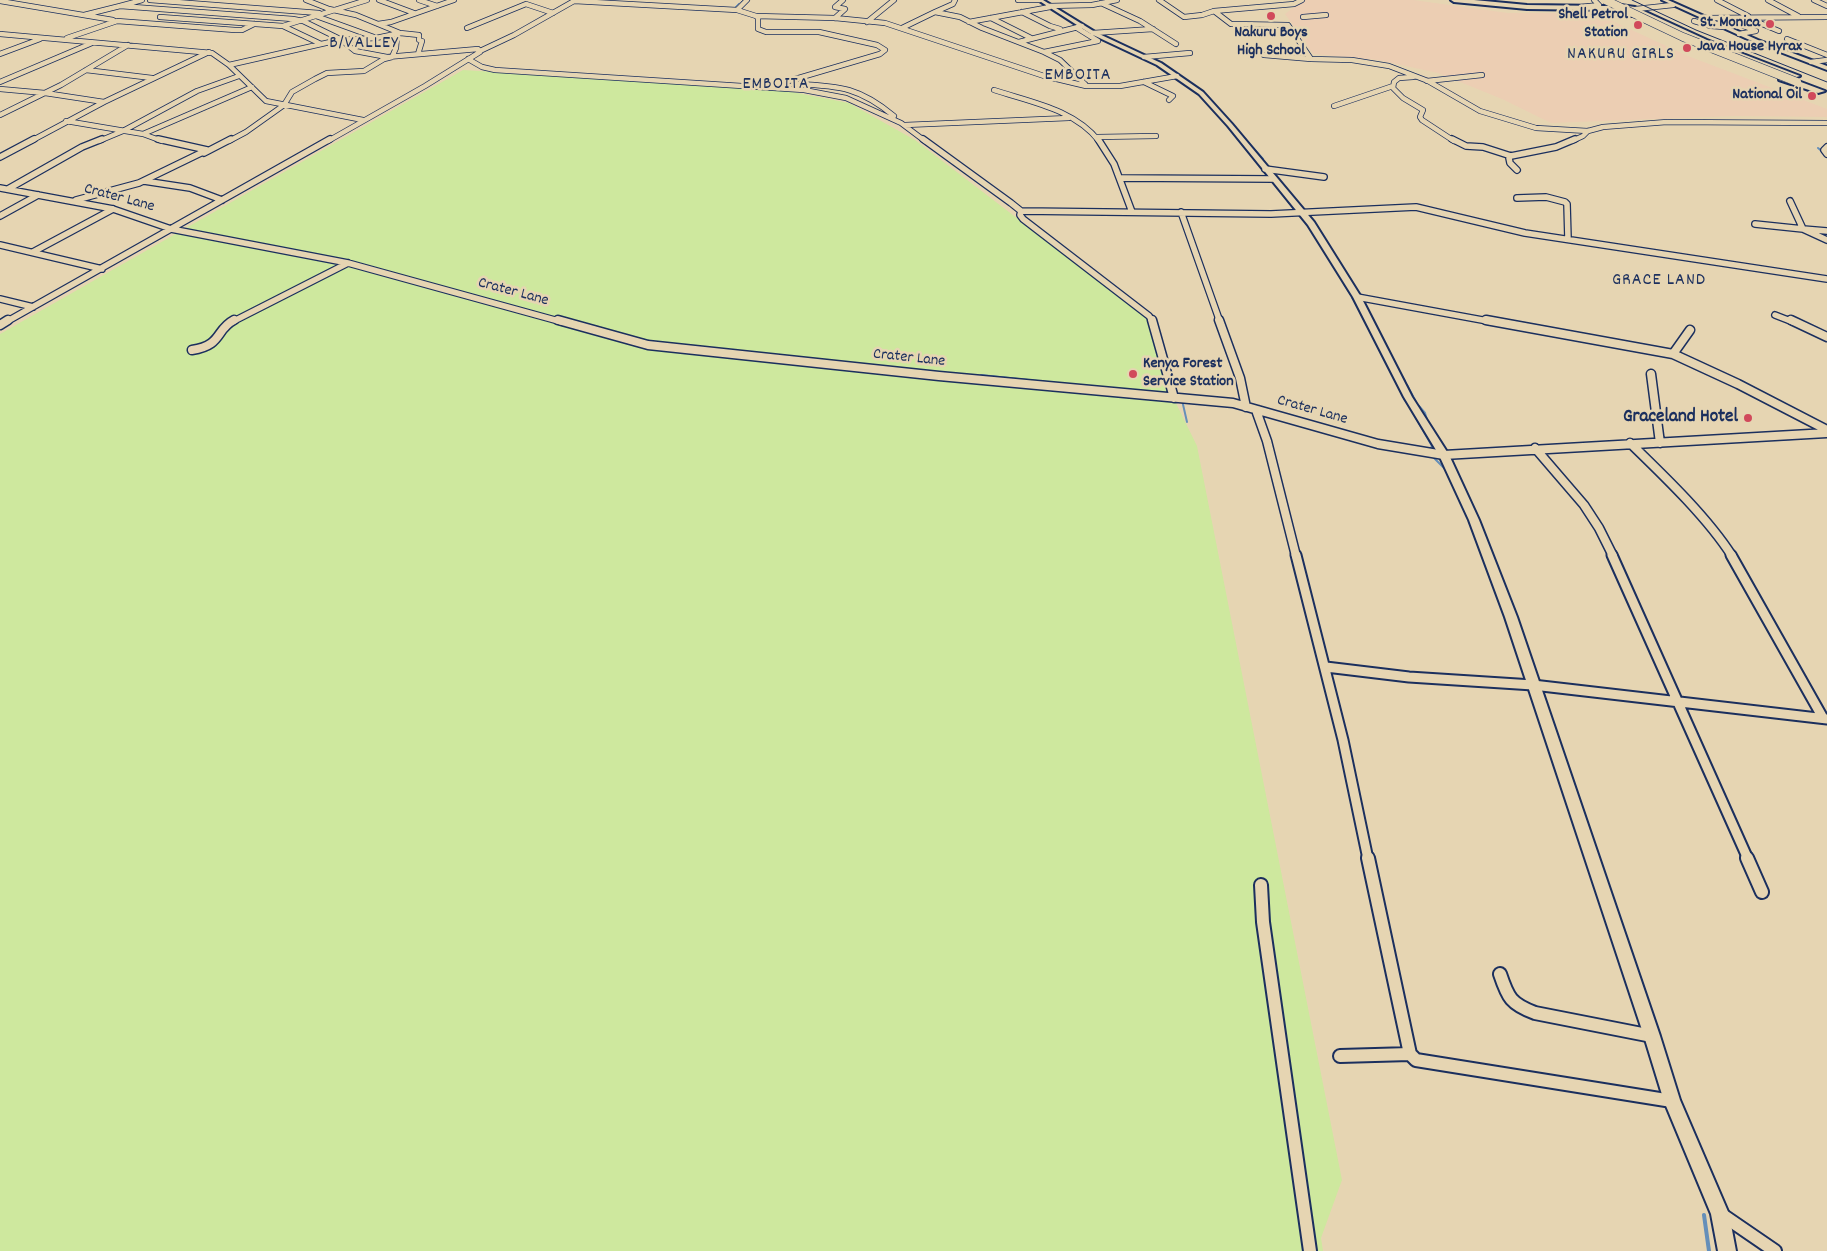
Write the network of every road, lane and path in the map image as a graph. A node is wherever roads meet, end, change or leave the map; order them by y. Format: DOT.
graph roads {
  1 [pos="142,0"];
  2 [pos="150,0"];
  3 [pos="306,0"];
  4 [pos="367,0"];
  5 [pos="378,0"];
  6 [pos="419,0"];
  7 [pos="454,0"];
  8 [pos="650,0"];
  9 [pos="747,0"];
  10 [pos="843,0"];
  11 [pos="894,0"];
  12 [pos="955,0"];
  13 [pos="1018,0"];
  14 [pos="1117,0"];
  15 [pos="1159,0"];
  16 [pos="1454,0"];
  17 [pos="1594,0"];
  18 [pos="1600,0"];
  19 [pos="1617,0"];
  20 [pos="1664,0"];
  21 [pos="1717,0"];
  22 [pos="1768,0"];
  23 [pos="1814,0"];
  24 [pos="0,1"];
  25 [pos="1300,2"];
  26 [pos="1101,3"];
  27 [pos="1046,4"];
  28 [pos="643,5"];
  29 [pos="1610,5"];
  30 [pos="1673,5"];
  31 [pos="120,6"];
  32 [pos="437,6"];
  33 [pos="1528,6"];
  34 [pos="1827,6"];
  35 [pos="336,10"];
  36 [pos="737,10"];
  37 [pos="1214,11"];
  38 [pos="1634,11"];
  39 [pos="327,12"];
  40 [pos="935,12"];
  41 [pos="1021,12"];
  42 [pos="414,13"];
  43 [pos="553,13"];
  44 [pos="1326,15"];
  45 [pos="80,16"];
  46 [pos="316,16"];
  47 [pos="756,16"];
  48 [pos="1312,16"];
  49 [pos="160,17"];
  50 [pos="1303,17"];
  51 [pos="1722,17"];
  52 [pos="1744,17"];
  53 [pos="1750,17"];
  54 [pos="1801,17"];
  55 [pos="1827,17"];
  56 [pos="835,18"];
  57 [pos="991,18"];
  58 [pos="1703,18"];
  59 [pos="117,21"];
  60 [pos="303,21"];
  61 [pos="1694,21"];
  62 [pos="866,22"];
  63 [pos="968,22"];
  64 [pos="254,24"];
  65 [pos="377,24"];
  66 [pos="283,26"];
  67 [pos="1080,27"];
  68 [pos="1724,27"];
  69 [pos="467,28"];
  70 [pos="902,28"];
  71 [pos="1155,28"];
  72 [pos="1067,30"];
  73 [pos="1780,32"];
  74 [pos="1093,33"];
  75 [pos="0,34"];
  76 [pos="398,34"];
  77 [pos="1739,34"];
  78 [pos="42,38"];
  79 [pos="376,38"];
  80 [pos="1031,38"];
  81 [pos="63,39"];
  82 [pos="339,40"];
  83 [pos="1787,40"];
  84 [pos="94,42"];
  85 [pos="1019,42"];
  86 [pos="322,44"];
  87 [pos="1176,44"];
  88 [pos="128,45"];
  89 [pos="0,50"];
  90 [pos="9,51"];
  91 [pos="480,51"];
  92 [pos="210,52"];
  93 [pos="1044,52"];
  94 [pos="1190,53"];
  95 [pos="0,54"];
  96 [pos="418,54"];
  97 [pos="1264,54"];
  98 [pos="1827,55"];
  99 [pos="392,57"];
  100 [pos="1144,57"];
  101 [pos="468,59"];
  102 [pos="1311,59"];
  103 [pos="1827,60"];
  104 [pos="1811,62"];
  105 [pos="229,65"];
  106 [pos="1827,68"];
  107 [pos="86,70"];
  108 [pos="1482,75"];
  109 [pos="240,76"];
  110 [pos="1177,76"];
  111 [pos="1413,77"];
  112 [pos="153,78"];
  113 [pos="1427,81"];
  114 [pos="0,82"];
  115 [pos="785,82"];
  116 [pos="1144,82"];
  117 [pos="1085,84"];
  118 [pos="1393,86"];
  119 [pos="775,87"];
  120 [pos="252,88"];
  121 [pos="0,89"];
  122 [pos="994,90"];
  123 [pos="1825,91"];
  124 [pos="45,93"];
  125 [pos="1169,100"];
  126 [pos="104,102"];
  127 [pos="284,105"];
  128 [pos="1334,106"];
  129 [pos="0,115"];
  130 [pos="1070,118"];
  131 [pos="364,120"];
  132 [pos="66,121"];
  133 [pos="1827,123"];
  134 [pos="903,124"];
  135 [pos="123,131"];
  136 [pos="1588,131"];
  137 [pos="143,134"];
  138 [pos="1156,136"];
  139 [pos="1097,137"];
  140 [pos="1827,147"];
  141 [pos="203,154"];
  142 [pos="1827,154"];
  143 [pos="0,156"];
  144 [pos="1511,156"];
  145 [pos="1265,169"];
  146 [pos="1517,170"];
  147 [pos="1324,176"];
  148 [pos="1122,178"];
  149 [pos="1273,179"];
  150 [pos="144,181"];
  151 [pos="0,188"];
  152 [pos="8,189"];
  153 [pos="38,195"];
  154 [pos="1517,198"];
  155 [pos="222,200"];
  156 [pos="73,201"];
  157 [pos="1790,201"];
  158 [pos="113,209"];
  159 [pos="1021,211"];
  160 [pos="1132,212"];
  161 [pos="1181,212"];
  162 [pos="1302,212"];
  163 [pos="0,216"];
  164 [pos="1755,224"];
  165 [pos="171,229"];
  166 [pos="1804,229"];
  167 [pos="1827,231"];
  168 [pos="1568,239"];
  169 [pos="1827,240"];
  170 [pos="0,245"];
  171 [pos="33,252"];
  172 [pos="348,263"];
  173 [pos="102,269"];
  174 [pos="1827,279"];
  175 [pos="1357,297"];
  176 [pos="0,299"];
  177 [pos="33,307"];
  178 [pos="1774,315"];
  179 [pos="0,325"];
  180 [pos="1690,330"];
  181 [pos="1827,337"];
  182 [pos="192,350"];
  183 [pos="1673,354"];
  184 [pos="1651,374"];
  185 [pos="1174,398"];
  186 [pos="1246,407"];
  187 [pos="1258,410"];
  188 [pos="1827,431"];
  189 [pos="1630,443"];
  190 [pos="1660,443"];
  191 [pos="1535,448"];
  192 [pos="1444,455"];
  193 [pos="1326,667"];
  194 [pos="1533,685"];
  195 [pos="1678,703"];
  196 [pos="1825,718"];
  197 [pos="1261,885"];
  198 [pos="1762,892"];
  199 [pos="1500,974"];
  200 [pos="1652,1036"];
  201 [pos="1410,1054"];
  202 [pos="1340,1056"];
  203 [pos="1672,1102"];
  204 [pos="1720,1214"];
  205 [pos="1310,1251"];
  206 [pos="1727,1251"];
  207 [pos="1775,1251"];
  1 -- 31 [label="street"];
  2 -- 39 [label="street"];
  3 -- 35 [label="street"];
  4 -- 35 [label="street"];
  5 -- 42 [label="street"];
  6 -- 32 [label="street"];
  7 -- 32 [label="street"];
  8 -- 28 [label="street"];
  9 -- 36 [label="street"];
  10 -- 56 [label="street"];
  11 -- 62 [label="street"];
  12 -- 40 [label="street"];
  13 -- 27 [label="street"];
  14 -- 26 [label="street"];
  15 -- 37 [label="street"];
  16 -- 29 [label="highway"];
  17 -- 33 [label="street"];
  18 -- 29 [label="highway"];
  19 -- 38 [label="highway"];
  20 -- 30 [label="street"];
  21 -- 53 [label="street"];
  22 -- 54 [label="street"];
  23 -- 34 [label="street"];
  24 -- 45 [label="street"];
  25 -- 37 [label="street"];
  25 -- 48 [label="street"];
  26 -- 27 [label="street"];
  26 -- 71 [label="street"];
  27 -- 41 [label="street"];
  27 -- 67 [label="street"];
  28 -- 36 [label="street"];
  28 -- 43 [label="street"];
  29 -- 38 [label="highway"];
  29 -- 123 [label="highway, bridge"];
  30 -- 38 [label="street"];
  30 -- 58 [label="street"];
  31 -- 45 [label="street"];
  31 -- 60 [label="street"];
  32 -- 42 [label="street"];
  35 -- 39 [label="street"];
  35 -- 65 [label="street"];
  36 -- 47 [label="street"];
  37 -- 102 [label="street"];
  38 -- 123 [label="highway"];
  39 -- 46 [label="street"];
  40 -- 63 [label="street"];
  40 -- 70 [label="street"];
  41 -- 57 [label="street"];
  41 -- 72 [label="street"];
  42 -- 65 [label="street"];
  43 -- 69 [label="street"];
  43 -- 91 [label="street"];
  44 -- 48 [label="street"];
  45 -- 59 [label="street"];
  46 -- 60 [label="street"];
  46 -- 79 [label="street"];
  47 -- 56 [label="street"];
  47 -- 115 [label="street"];
  48 -- 50 [label="street"];
  49 -- 64 [label="street"];
  51 -- 52 [label="street"];
  51 -- 58 [label="street"];
  51 -- 77 [label="street"];
  52 -- 53 [label="street"];
  52 -- 73 [label="street"];
  53 -- 54 [label="street"];
  54 -- 55 [label="street"];
  56 -- 62 [label="street"];
  57 -- 63 [label="street"];
  57 -- 80 [label="street"];
  58 -- 68 [label="street"];
  59 -- 64 [label="street"];
  59 -- 81 [label="street"];
  60 -- 66 [label="street"];
  60 -- 82 [label="street"];
  61 -- 68 [label="street"];
  62 -- 70 [label="street"];
  63 -- 85 [label="street"];
  64 -- 66 [label="street"];
  65 -- 76 [label="street"];
  66 -- 86 [label="street"];
  67 -- 72 [label="street"];
  67 -- 74 [label="street"];
  67 -- 93 [label="street"];
  68 -- 77 [label="street"];
  70 -- 117 [label="street"];
  71 -- 74 [label="street"];
  71 -- 87 [label="street"];
  72 -- 80 [label="street"];
  74 -- 100 [label="street"];
  75 -- 78 [label="street"];
  76 -- 79 [label="street"];
  76 -- 96 [label="street"];
  76 -- 99 [label="street"];
  77 -- 104 [label="street"];
  78 -- 81 [label="street"];
  78 -- 90 [label="street"];
  79 -- 82 [label="street"];
  80 -- 85 [label="street"];
  81 -- 84 [label="street"];
  82 -- 86 [label="street"];
  82 -- 99 [label="street"];
  83 -- 98 [label="street"];
  84 -- 88 [label="street"];
  84 -- 114 [label="street"];
  85 -- 93 [label="street"];
  86 -- 105 [label="street"];
  88 -- 92 [label="street"];
  88 -- 107 [label="street"];
  89 -- 90 [label="street"];
  90 -- 95 [label="street"];
  91 -- 96 [label="street"];
  91 -- 101 [label="street"];
  92 -- 105 [label="street"];
  92 -- 112 [label="street"];
  93 -- 117 [label="street"];
  94 -- 100 [label="street"];
  96 -- 99 [label="street"];
  97 -- 102 [label="street"];
  99 -- 127 [label="street"];
  100 -- 110 [label="street"];
  101 -- 119 [label="street"];
  101 -- 131 [label="street"];
  102 -- 111 [label="street"];
  103 -- 104 [label="street"];
  104 -- 106 [label="street"];
  105 -- 109 [label="street"];
  107 -- 112 [label="street"];
  107 -- 124 [label="street"];
  108 -- 113 [label="street"];
  109 -- 120 [label="street"];
  109 -- 135 [label="street"];
  110 -- 116 [label="street"];
  110 -- 145 [label="street"];
  111 -- 113 [label="street"];
  111 -- 118 [label="street"];
  112 -- 126 [label="street"];
  113 -- 136 [label="street"];
  115 -- 119 [label="street"];
  115 -- 134 [label="street"];
  116 -- 117 [label="street"];
  116 -- 125 [label="street"];
  118 -- 128 [label="street"];
  118 -- 144 [label="street"];
  119 -- 134 [label="street"];
  120 -- 127 [label="street"];
  120 -- 137 [label="street"];
  121 -- 124 [label="street"];
  122 -- 130 [label="street"];
  124 -- 126 [label="street"];
  124 -- 129 [label="street"];
  126 -- 132 [label="street"];
  127 -- 131 [label="street"];
  127 -- 141 [label="street"];
  130 -- 134 [label="street"];
  130 -- 139 [label="street"];
  131 -- 155 [label="street"];
  132 -- 135 [label="street"];
  132 -- 143 [label="street"];
  133 -- 136 [label="street"];
  134 -- 159 [label="street"];
  135 -- 137 [label="street"];
  135 -- 152 [label="street"];
  136 -- 144 [label="street"];
  137 -- 141 [label="street"];
  138 -- 139 [label="street"];
  139 -- 148 [label="street"];
  140 -- 142 [label="street"];
  141 -- 150 [label="street"];
  144 -- 146 [label="street"];
  145 -- 147 [label="street"];
  145 -- 149 [label="street"];
  148 -- 149 [label="street"];
  148 -- 160 [label="street"];
  149 -- 162 [label="street"];
  150 -- 155 [label="street"];
  150 -- 156 [label="street"];
  151 -- 152 [label="street, Crater Lane"];
  152 -- 153 [label="street, Crater Lane"];
  153 -- 156 [label="street, Crater Lane"];
  153 -- 163 [label="street"];
  154 -- 168 [label="street"];
  155 -- 165 [label="street"];
  156 -- 158 [label="street, Crater Lane"];
  157 -- 166 [label="street"];
  158 -- 165 [label="street, Crater Lane"];
  158 -- 171 [label="street"];
  159 -- 160 [label="street"];
  159 -- 185 [label="street"];
  160 -- 161 [label="street"];
  161 -- 162 [label="street"];
  161 -- 186 [label="street"];
  162 -- 168 [label="street"];
  162 -- 175 [label="street"];
  164 -- 166 [label="street"];
  165 -- 172 [label="street, Crater Lane"];
  165 -- 173 [label="street"];
  166 -- 167 [label="street"];
  166 -- 169 [label="street"];
  168 -- 174 [label="street"];
  170 -- 171 [label="street"];
  171 -- 173 [label="street"];
  172 -- 182 [label="street"];
  172 -- 185 [label="street, Crater Lane"];
  173 -- 177 [label="street"];
  175 -- 183 [label="street"];
  175 -- 192 [label="street"];
  176 -- 177 [label="street"];
  177 -- 179 [label="street"];
  178 -- 181 [label="street"];
  180 -- 183 [label="street"];
  183 -- 188 [label="street"];
  184 -- 190 [label="street"];
  185 -- 186 [label="street, Crater Lane"];
  186 -- 187 [label="street, Crater Lane"];
  187 -- 192 [label="street, Crater Lane"];
  187 -- 193 [label="street"];
  188 -- 190 [label="street, Crater Lane"];
  189 -- 190 [label="street, Crater Lane"];
  189 -- 191 [label="street, Crater Lane"];
  189 -- 196 [label="street"];
  191 -- 192 [label="street, Crater Lane"];
  191 -- 195 [label="street"];
  192 -- 194 [label="street"];
  193 -- 194 [label="street"];
  193 -- 201 [label="street"];
  194 -- 195 [label="street"];
  194 -- 200 [label="street"];
  195 -- 196 [label="street"];
  195 -- 198 [label="street"];
  197 -- 205 [label="street"];
  199 -- 200 [label="street"];
  200 -- 203 [label="street"];
  201 -- 202 [label="street"];
  201 -- 203 [label="street"];
  203 -- 204 [label="street"];
  204 -- 206 [label="street"];
  204 -- 207 [label="street"];
}
